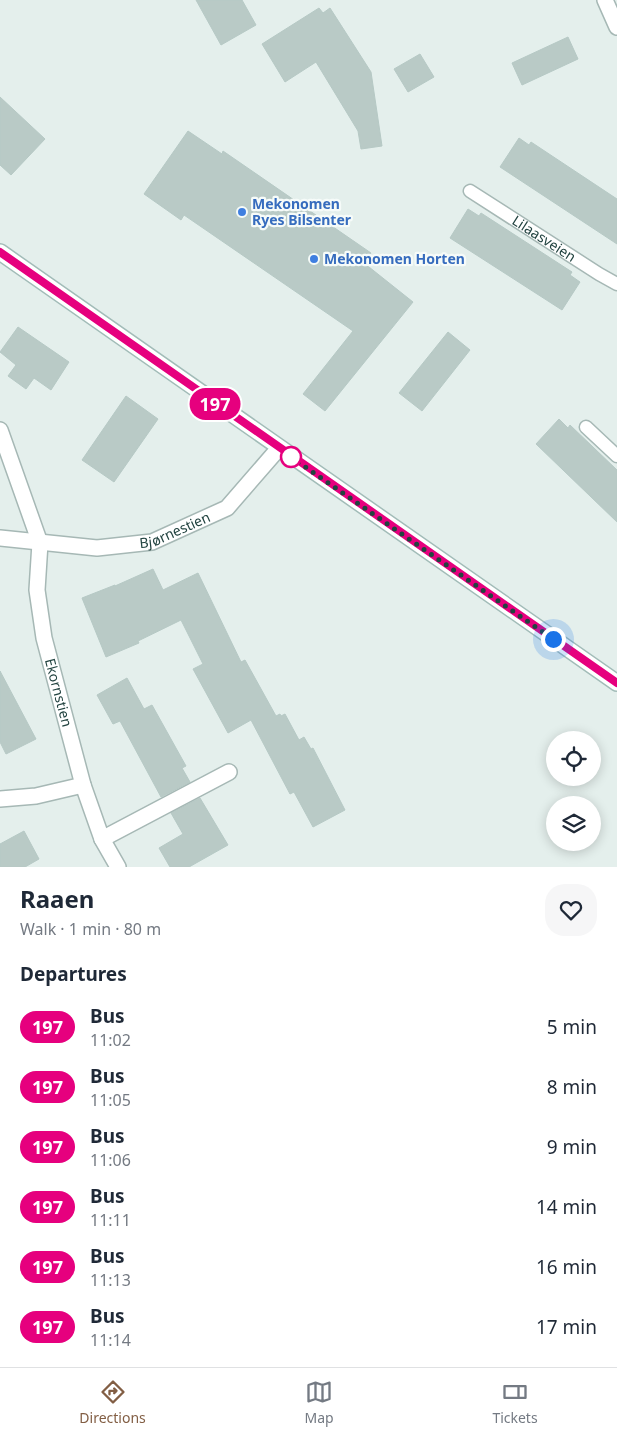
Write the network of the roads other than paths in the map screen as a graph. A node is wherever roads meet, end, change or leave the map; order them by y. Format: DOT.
graph roads {
  1 [pos="605,0"];
  2 [pos="617,26"];
  3 [pos="470,191"];
  4 [pos="0,252"];
  5 [pos="617,284"];
  6 [pos="586,427"];
  7 [pos="0,430"];
  8 [pos="279,448"];
  9 [pos="617,456"];
  10 [pos="0,538"];
  11 [pos="40,543"];
  12 [pos="617,683"];
  13 [pos="229,772"];
  14 [pos="83,785"];
  15 [pos="0,799"];
  16 [pos="102,839"];
  17 [pos="118,867"];
  1 -- 2 [label="street"];
  3 -- 5 [label="lane, Lilaasveien"];
  4 -- 8 [label="street"];
  6 -- 9 [label="lane"];
  7 -- 11 [label="street"];
  8 -- 11 [label="street, Bjørnestien"];
  8 -- 12 [label="street"];
  10 -- 11 [label="street, Bjørnestien"];
  11 -- 14 [label="street, Ekornstien"];
  13 -- 16 [label="street"];
  14 -- 15 [label="street"];
  14 -- 16 [label="street, Ekornstien"];
  16 -- 17 [label="street, Ekornstien"];
}
